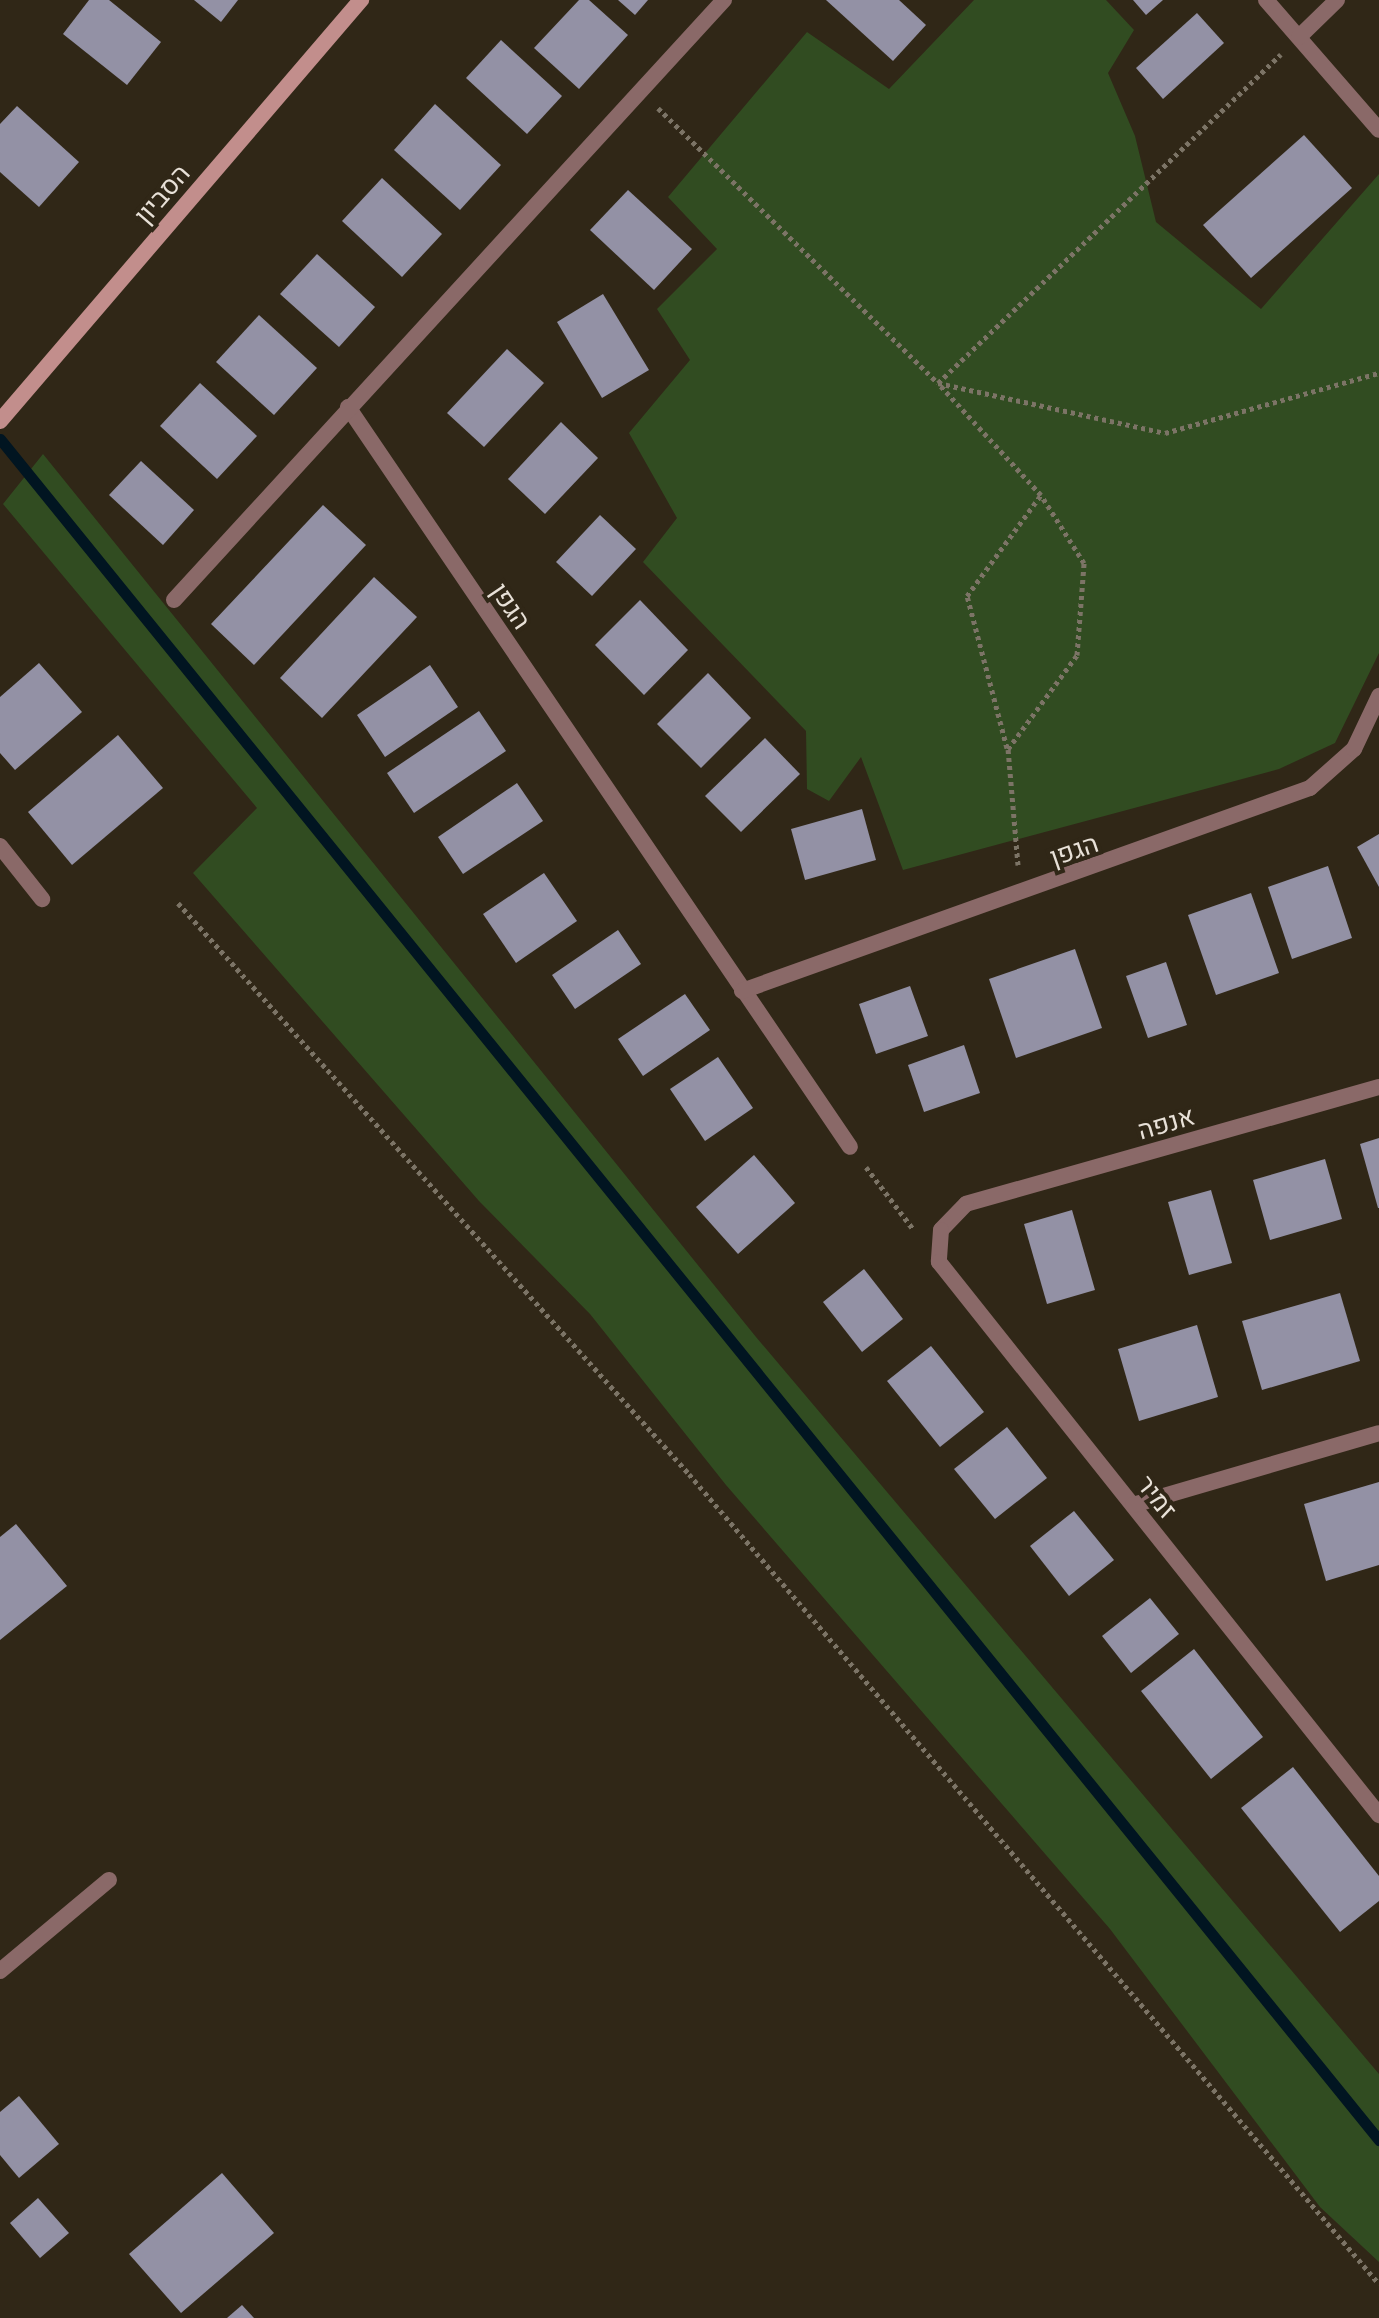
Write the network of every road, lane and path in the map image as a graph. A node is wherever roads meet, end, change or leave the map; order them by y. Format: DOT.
graph roads {
  1 [pos="361,0"];
  2 [pos="724,0"];
  3 [pos="1266,0"];
  4 [pos="1337,0"];
  5 [pos="1299,37"];
  6 [pos="641,91"];
  7 [pos="1379,130"];
  8 [pos="1379,373"];
  9 [pos="938,383"];
  10 [pos="348,407"];
  11 [pos="0,421"];
  12 [pos="1041,495"];
  13 [pos="174,600"];
  14 [pos="1379,696"];
  15 [pos="1008,749"];
  16 [pos="0,846"];
  17 [pos="1020,894"];
  18 [pos="42,899"];
  19 [pos="178,903"];
  20 [pos="742,991"];
  21 [pos="1379,1087"];
  22 [pos="850,1147"];
  23 [pos="939,1262"];
  24 [pos="1379,1433"];
  25 [pos="1133,1505"];
  26 [pos="1379,1815"];
  27 [pos="109,1880"];
  28 [pos="0,1971"];
  29 [pos="1379,2284"];
  1 -- 11 [label="street, הסביון"];
  2 -- 6 [label="street"];
  3 -- 5 [label="street"];
  4 -- 5 [label="street"];
  5 -- 7 [label="street"];
  5 -- 9 [label="path"];
  6 -- 9 [label="path"];
  6 -- 10 [label="street"];
  8 -- 9 [label="path"];
  9 -- 12 [label="path"];
  10 -- 13 [label="street"];
  10 -- 20 [label="street, הגפן"];
  12 -- 15 [label="path"];
  12 -- 15 [label="path"];
  14 -- 17 [label="street, הגפן"];
  15 -- 17 [label="path"];
  16 -- 18 [label="street"];
  17 -- 20 [label="street, הגפן"];
  19 -- 29 [label="path"];
  20 -- 22 [label="street, הגפן"];
  21 -- 23 [label="street, אנפה"];
  22 -- 23 [label="path"];
  23 -- 25 [label="street, זמיר"];
  24 -- 25 [label="street"];
  25 -- 26 [label="street, זמיר"];
  27 -- 28 [label="street"];
}
